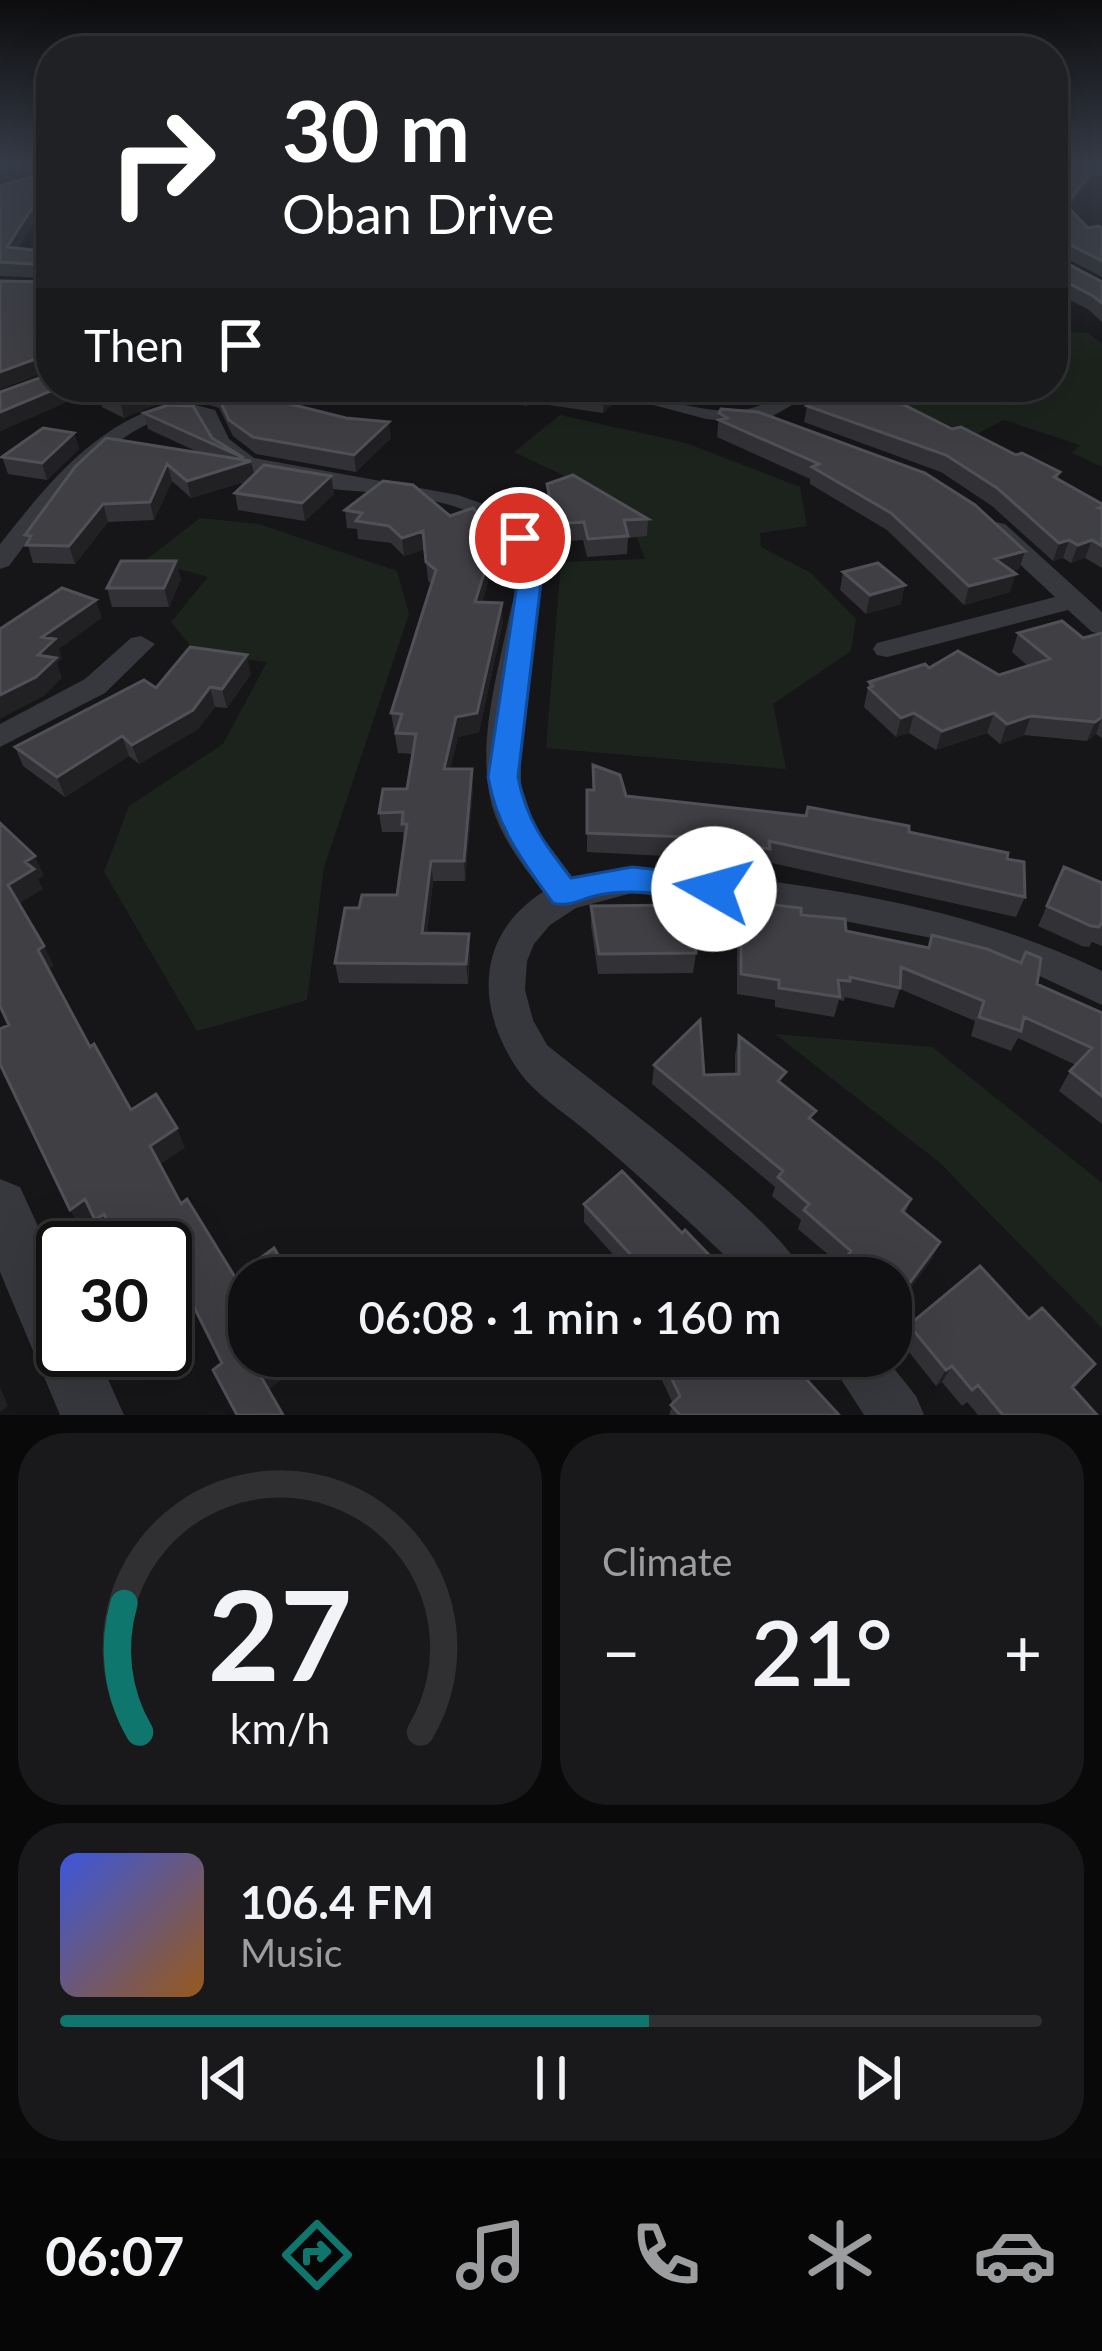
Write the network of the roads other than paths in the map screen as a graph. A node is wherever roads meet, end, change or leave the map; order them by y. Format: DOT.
graph roads {
  1 [pos="659,402"];
  2 [pos="788,402"];
  3 [pos="745,416"];
  4 [pos="781,425"];
  5 [pos="981,514"];
  6 [pos="0,561"];
  7 [pos="1070,601"];
  8 [pos="1102,626"];
  9 [pos="141,644"];
  10 [pos="886,649"];
  11 [pos="0,737"];
  12 [pos="565,894"];
  13 [pos="1102,989"];
  14 [pos="0,1206"];
  15 [pos="760,1257"];
  16 [pos="36,1288"];
  17 [pos="75,1377"];
  18 [pos="868,1377"];
  19 [pos="92,1415"];
  20 [pos="897,1415"];
  1 -- 3 [label="street"];
  2 -- 3 [label="street"];
  3 -- 4 [label="street"];
  5 -- 7 [label="street"];
  6 -- 12 [label="street"];
  7 -- 8 [label="street"];
  7 -- 10 [label="street"];
  9 -- 11 [label="street"];
  12 -- 13 [label="street"];
  12 -- 15 [label="street"];
  14 -- 16 [label="street"];
  17 -- 19 [label="street"];
  18 -- 20 [label="street"];
}
